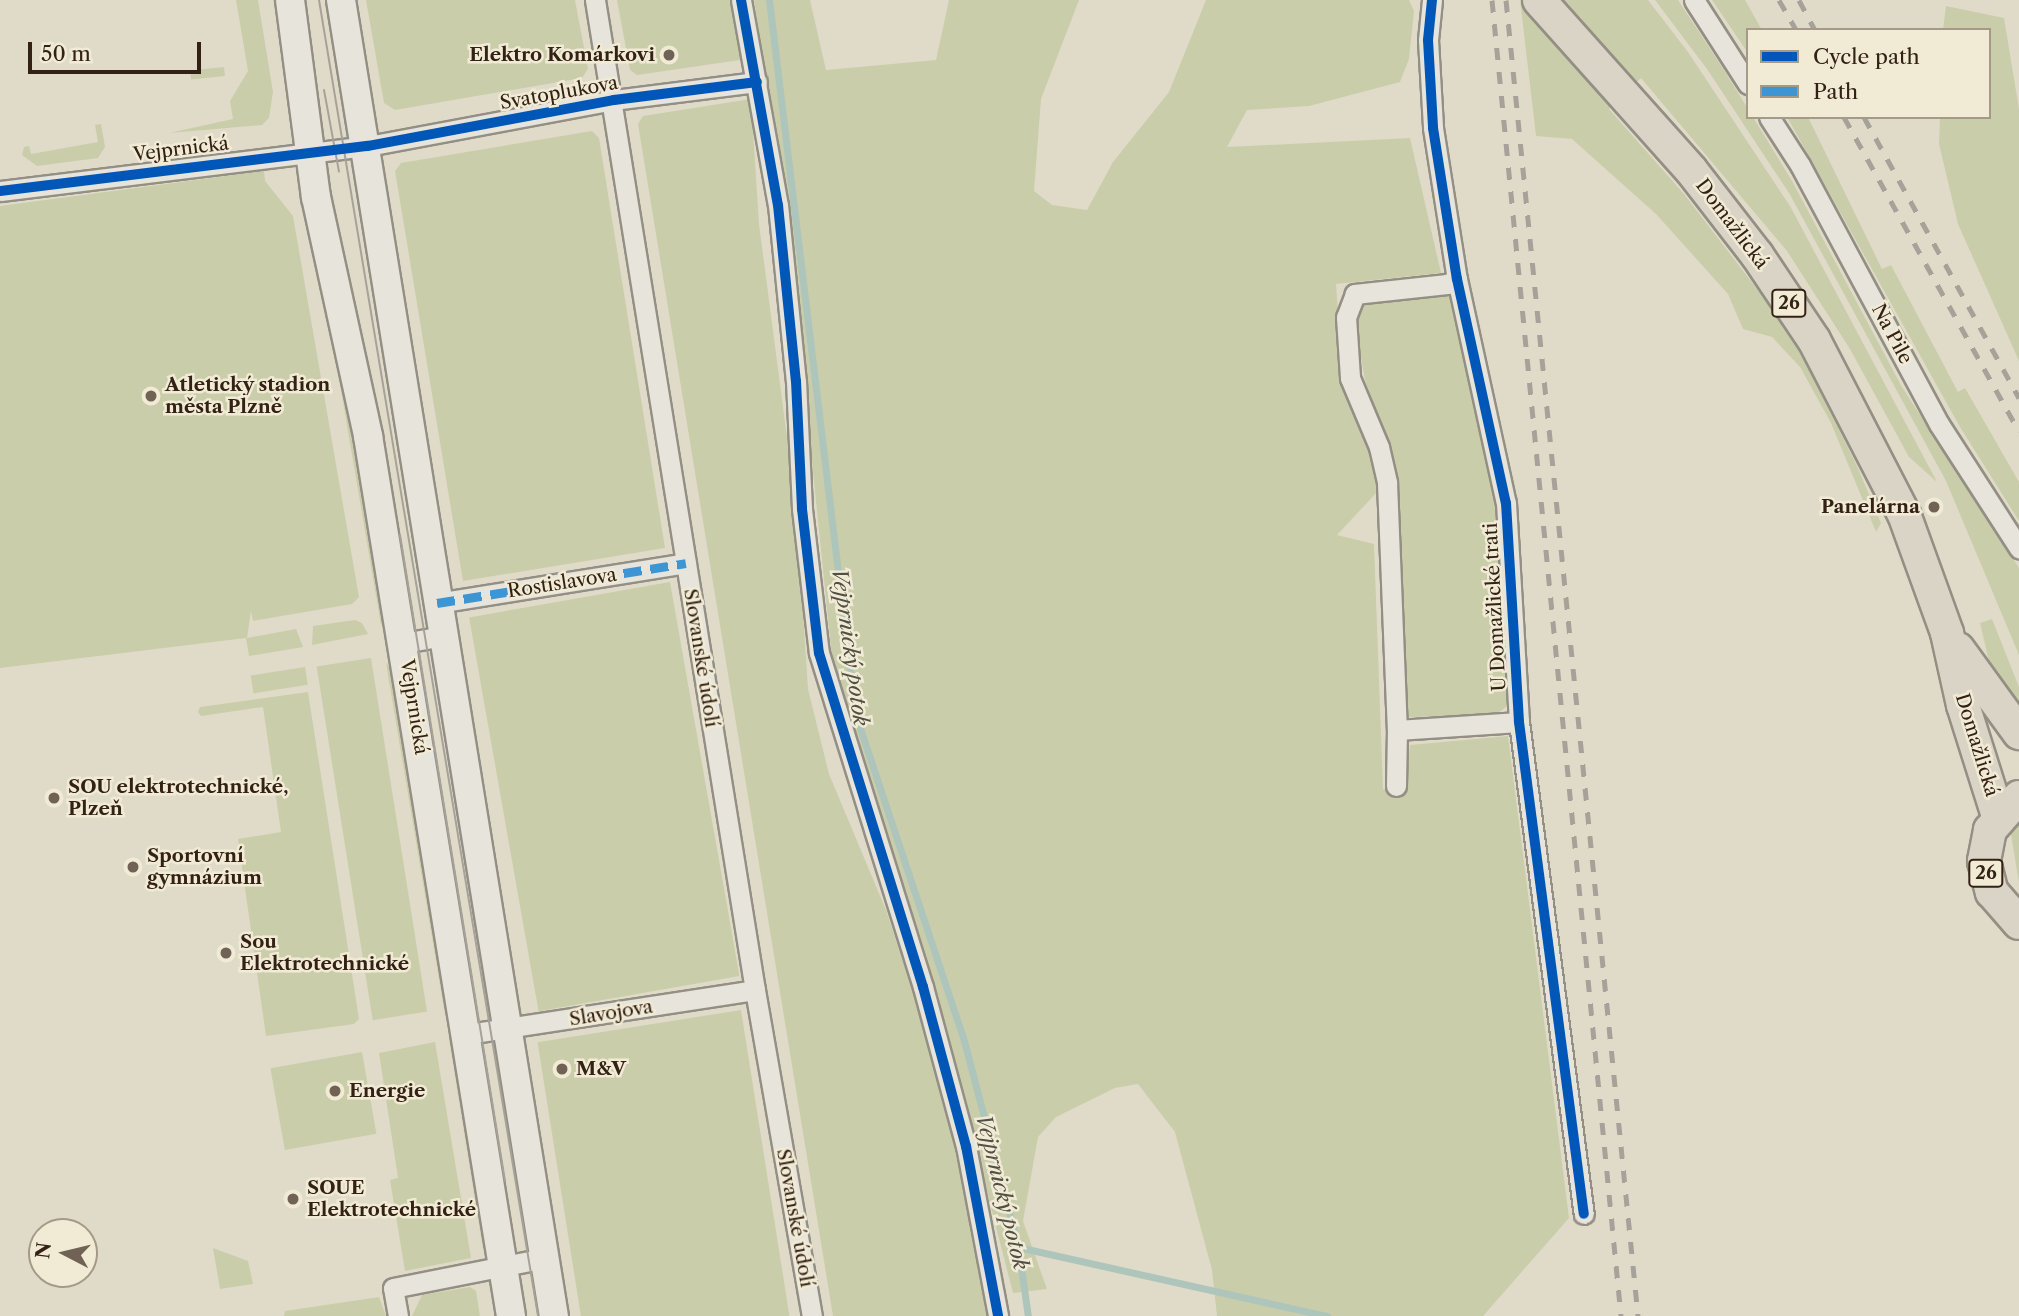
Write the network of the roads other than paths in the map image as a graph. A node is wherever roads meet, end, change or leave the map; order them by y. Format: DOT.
graph roads {
  1 [pos="290,0"];
  2 [pos="341,0"];
  3 [pos="595,0"];
  4 [pos="741,0"];
  5 [pos="1432,0"];
  6 [pos="1539,0"];
  7 [pos="1694,0"];
  8 [pos="1746,80"];
  9 [pos="757,82"];
  10 [pos="614,100"];
  11 [pos="1770,119"];
  12 [pos="368,146"];
  13 [pos="310,151"];
  14 [pos="0,191"];
  15 [pos="1457,279"];
  16 [pos="2019,548"];
  17 [pos="686,563"];
  18 [pos="438,603"];
  19 [pos="1947,633"];
  20 [pos="443,636"];
  21 [pos="403,643"];
  22 [pos="1520,722"];
  23 [pos="1397,730"];
  24 [pos="2019,733"];
  25 [pos="1396,786"];
  26 [pos="2009,806"];
  27 [pos="2018,923"];
  28 [pos="755,990"];
  29 [pos="508,1030"];
  30 [pos="468,1034"];
  31 [pos="1584,1214"];
  32 [pos="544,1258"];
  33 [pos="505,1265"];
  34 [pos="398,1316"];
  35 [pos="511,1316"];
  36 [pos="554,1316"];
  37 [pos="812,1316"];
  38 [pos="998,1316"];
  1 -- 13 [label="main road, Vejprnická"];
  2 -- 12 [label="main road, Vejprnická"];
  3 -- 10 [label="street, Slovanské údolí"];
  4 -- 9 [label="street"];
  5 -- 15 [label="street, U Domažlické trati"];
  6 -- 19 [label="main road, Domažlická / 26"];
  7 -- 8 [label="street"];
  9 -- 10 [label="street, Svatoplukova"];
  9 -- 38 [label="street"];
  10 -- 12 [label="street, Svatoplukova"];
  10 -- 17 [label="street, Slovanské údolí"];
  11 -- 16 [label="street, Na Pile"];
  12 -- 13 [label="street, Vejprnická"];
  12 -- 18 [label="main road, Vejprnická"];
  13 -- 14 [label="street, Vejprnická"];
  13 -- 21 [label="main road, Vejprnická"];
  15 -- 22 [label="street, U Domažlické trati"];
  15 -- 23 [label="street"];
  17 -- 18 [label="street, Rostislavova"];
  17 -- 28 [label="street, Slovanské údolí"];
  18 -- 20 [label="main road, Vejprnická"];
  19 -- 24 [label="main road, Domažlická / 26"];
  19 -- 26 [label="main road, Domažlická / 26"];
  20 -- 21 [label="street"];
  20 -- 29 [label="main road, Vejprnická"];
  21 -- 30 [label="main road, Vejprnická"];
  22 -- 23 [label="street"];
  22 -- 31 [label="street, U Domažlické trati"];
  23 -- 25 [label="street"];
  26 -- 27 [label="main road, Domažlická / 26"];
  28 -- 29 [label="street, Slavojova"];
  28 -- 37 [label="street, Slovanské údolí"];
  29 -- 30 [label="street, Slavojova"];
  29 -- 32 [label="main road, Vejprnická"];
  30 -- 33 [label="main road, Vejprnická"];
  32 -- 33 [label="street"];
  32 -- 36 [label="main road, Vejprnická"];
  33 -- 34 [label="street"];
  33 -- 35 [label="main road, Vejprnická"];
}
